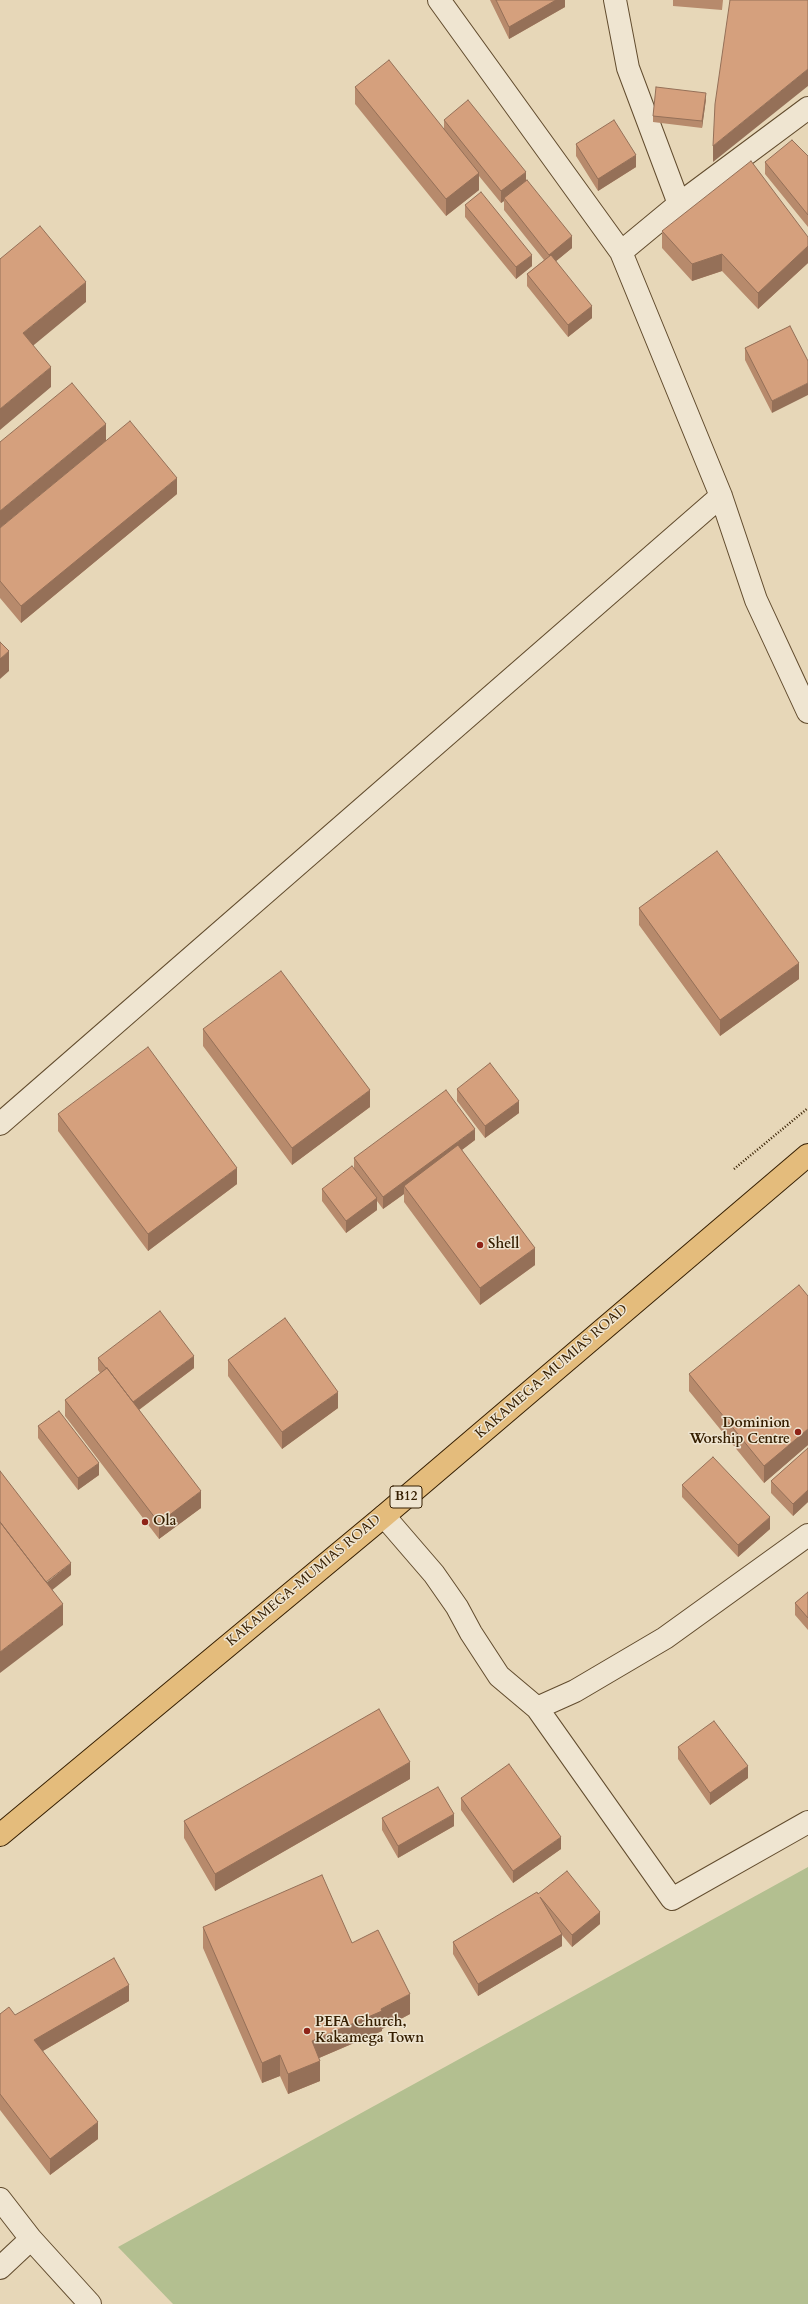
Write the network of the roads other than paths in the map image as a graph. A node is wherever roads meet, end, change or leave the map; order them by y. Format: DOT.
graph roads {
  1 [pos="439,0"];
  2 [pos="615,0"];
  3 [pos="808,108"];
  4 [pos="679,204"];
  5 [pos="620,252"];
  6 [pos="721,496"];
  7 [pos="808,712"];
  8 [pos="0,1124"];
  9 [pos="808,1155"];
  10 [pos="384,1516"];
  11 [pos="808,1535"];
  12 [pos="537,1708"];
  13 [pos="808,1822"];
  14 [pos="0,1835"];
  15 [pos="0,2200"];
  16 [pos="31,2239"];
  17 [pos="0,2268"];
  18 [pos="90,2304"];
  1 -- 5 [label="street"];
  2 -- 4 [label="street"];
  3 -- 4 [label="street"];
  4 -- 5 [label="street"];
  5 -- 6 [label="street"];
  6 -- 7 [label="street"];
  6 -- 8 [label="street"];
  9 -- 10 [label="highway, KAKAMEGA-MUMIAS ROAD / B12"];
  10 -- 12 [label="street"];
  10 -- 14 [label="highway, KAKAMEGA-MUMIAS ROAD / B12"];
  11 -- 12 [label="street"];
  12 -- 13 [label="street"];
  15 -- 16 [label="street"];
  16 -- 17 [label="street"];
  16 -- 18 [label="street"];
}
